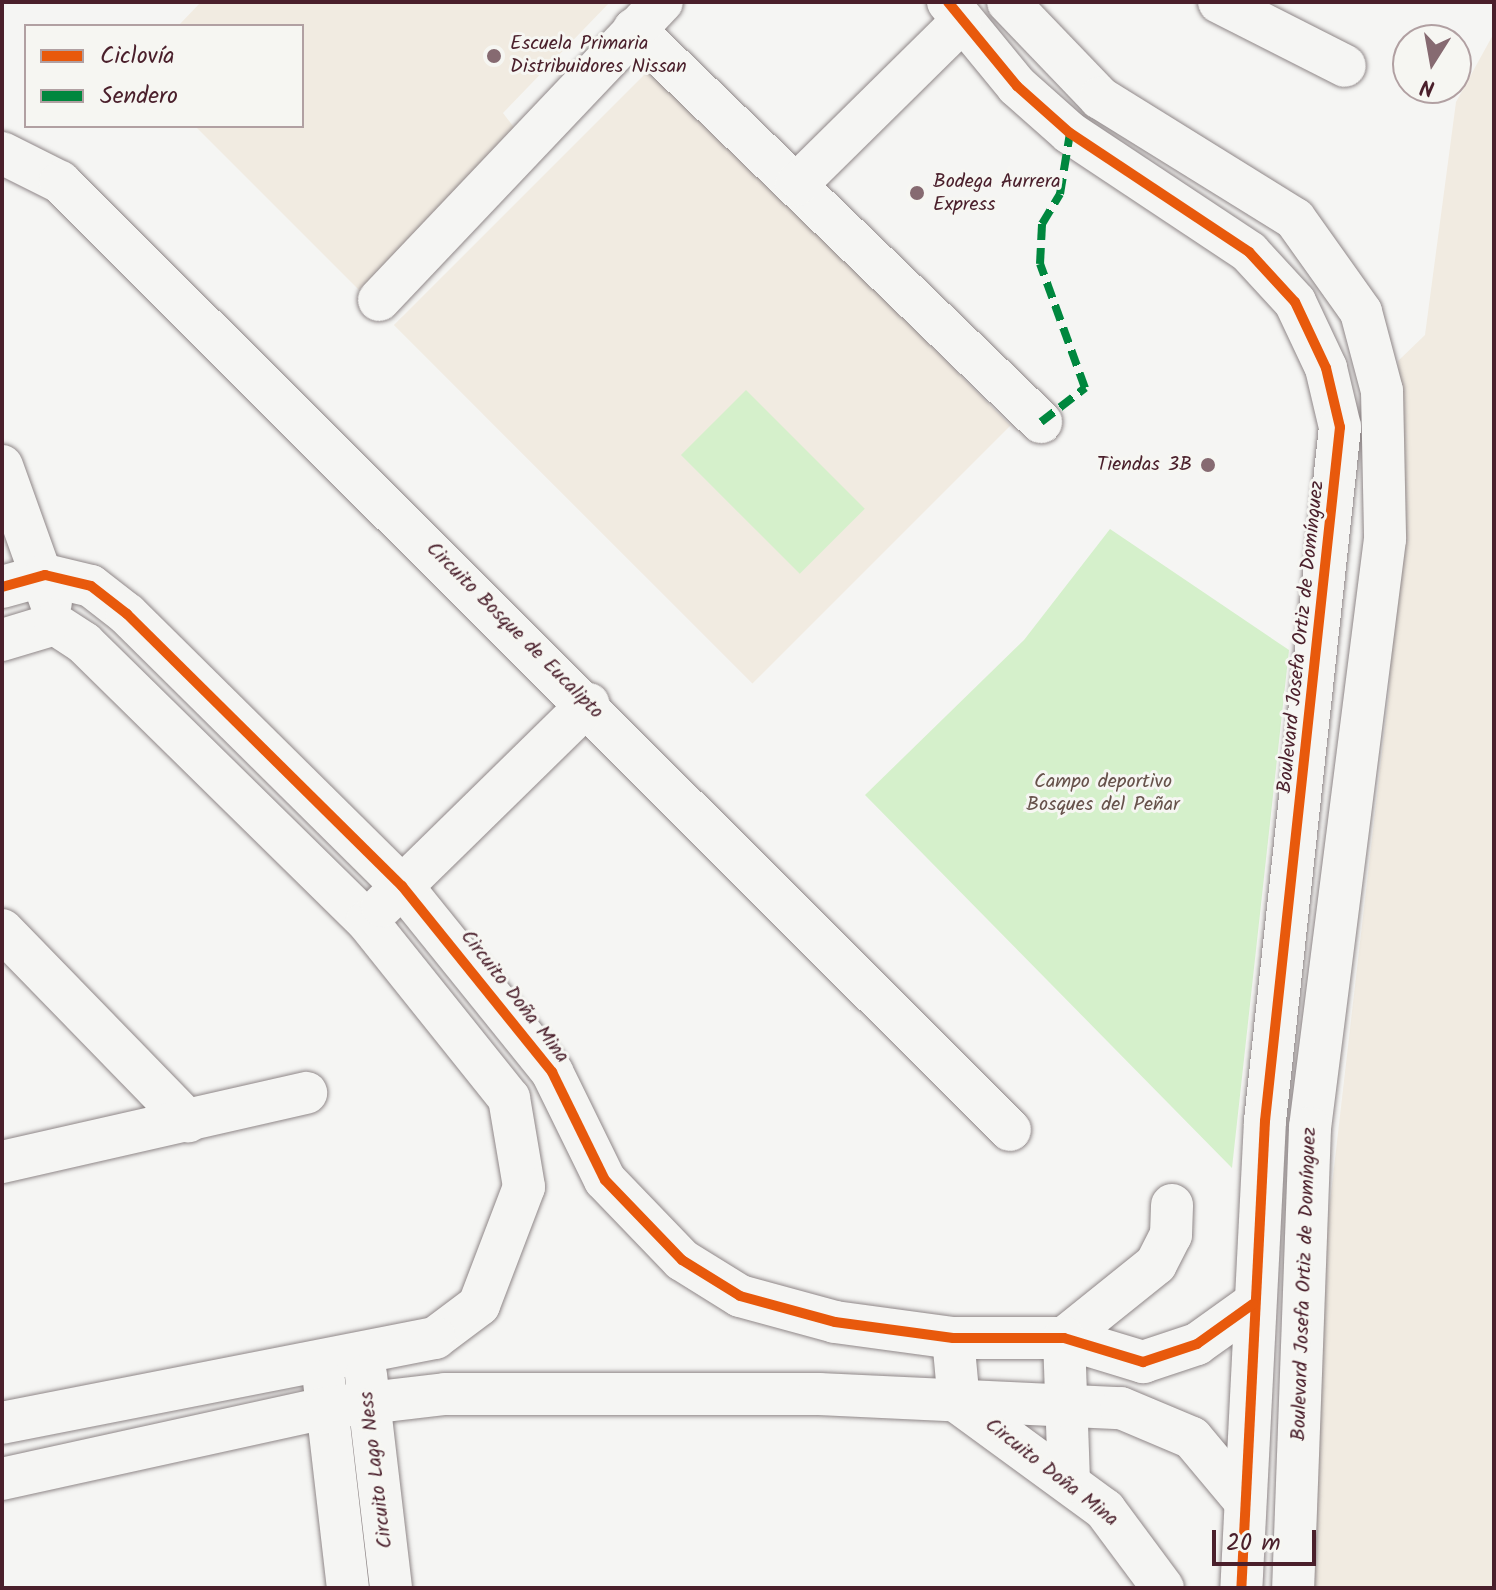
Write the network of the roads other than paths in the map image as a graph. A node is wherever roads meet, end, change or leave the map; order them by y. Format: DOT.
graph roads {
  1 [pos="1008,2"];
  2 [pos="1219,2"];
  3 [pos="954,12"];
  4 [pos="648,15"];
  5 [pos="1345,66"];
  6 [pos="1100,98"];
  7 [pos="1070,133"];
  8 [pos="2,153"];
  9 [pos="796,185"];
  10 [pos="379,300"];
  11 [pos="1041,422"];
  12 [pos="2,466"];
  13 [pos="1338,473"];
  14 [pos="1387,476"];
  15 [pos="45,575"];
  16 [pos="2,587"];
  17 [pos="55,624"];
  18 [pos="2,640"];
  19 [pos="588,704"];
  20 [pos="1312,709"];
  21 [pos="1361,717"];
  22 [pos="402,886"];
  23 [pos="367,921"];
  24 [pos="2,930"];
  25 [pos="552,1072"];
  26 [pos="306,1093"];
  27 [pos="509,1098"];
  28 [pos="188,1121"];
  29 [pos="1010,1130"];
  30 [pos="2,1162"];
  31 [pos="1172,1205"];
  32 [pos="1253,1304"];
  33 [pos="953,1338"];
  34 [pos="1064,1338"];
  35 [pos="363,1352"];
  36 [pos="322,1360"];
  37 [pos="369,1403"];
  38 [pos="959,1403"];
  39 [pos="1068,1406"];
  40 [pos="326,1408"];
  41 [pos="2,1423"];
  42 [pos="2,1479"];
  43 [pos="1069,1482"];
  44 [pos="1243,1499"];
  45 [pos="348,1588"];
  46 [pos="391,1588"];
  47 [pos="1163,1588"];
  48 [pos="1241,1588"];
  49 [pos="1293,1588"];
  1 -- 6 [label="street, Boulevard Josefa Ortiz de Domínguez"];
  2 -- 5 [label="street"];
  3 -- 7 [label="street, Boulevard Josefa Ortiz de Domínguez"];
  3 -- 9 [label="street"];
  4 -- 9 [label="street"];
  4 -- 10 [label="street"];
  6 -- 7 [label="street"];
  6 -- 14 [label="street, Boulevard Josefa Ortiz de Domínguez"];
  7 -- 13 [label="street, Boulevard Josefa Ortiz de Domínguez"];
  8 -- 19 [label="street, Circuito Bosque de Eucalipto"];
  9 -- 11 [label="street"];
  12 -- 15 [label="street"];
  13 -- 14 [label="street"];
  13 -- 20 [label="street, Boulevard Josefa Ortiz de Domínguez"];
  14 -- 21 [label="street, Boulevard Josefa Ortiz de Domínguez"];
  15 -- 16 [label="street, Circuito Doña Mina"];
  15 -- 17 [label="street"];
  15 -- 22 [label="street, Circuito Doña Mina"];
  17 -- 18 [label="street"];
  17 -- 23 [label="street"];
  19 -- 22 [label="street"];
  19 -- 29 [label="street, Circuito Bosque de Eucalipto"];
  20 -- 21 [label="street"];
  20 -- 32 [label="street, Boulevard Josefa Ortiz de Domínguez"];
  21 -- 49 [label="street, Boulevard Josefa Ortiz de Domínguez"];
  22 -- 23 [label="street"];
  22 -- 25 [label="street, Circuito Doña Mina"];
  23 -- 27 [label="street"];
  24 -- 28 [label="street"];
  25 -- 27 [label="street"];
  25 -- 33 [label="street, Circuito Doña Mina"];
  26 -- 28 [label="street"];
  27 -- 35 [label="street"];
  28 -- 30 [label="street"];
  31 -- 34 [label="street"];
  32 -- 34 [label="street, Circuito Doña Mina"];
  32 -- 44 [label="street, Boulevard Josefa Ortiz de Domínguez"];
  33 -- 34 [label="street, Circuito Doña Mina"];
  33 -- 38 [label="street"];
  34 -- 39 [label="street"];
  35 -- 36 [label="street"];
  35 -- 37 [label="street, Circuito Lago Ness"];
  36 -- 40 [label="street"];
  36 -- 41 [label="street"];
  37 -- 38 [label="street, Circuito Doña Mina"];
  37 -- 40 [label="street, Circuito Doña Mina"];
  37 -- 46 [label="street, Circuito Lago Ness"];
  38 -- 39 [label="street, Circuito Doña Mina"];
  38 -- 43 [label="street, Circuito Doña Mina"];
  39 -- 43 [label="street"];
  39 -- 44 [label="street, Circuito Doña Mina"];
  40 -- 42 [label="street, Circuito Doña Mina"];
  40 -- 45 [label="street"];
  43 -- 47 [label="street, Circuito Doña Mina"];
  44 -- 48 [label="street, Boulevard Josefa Ortiz de Domínguez"];
}
